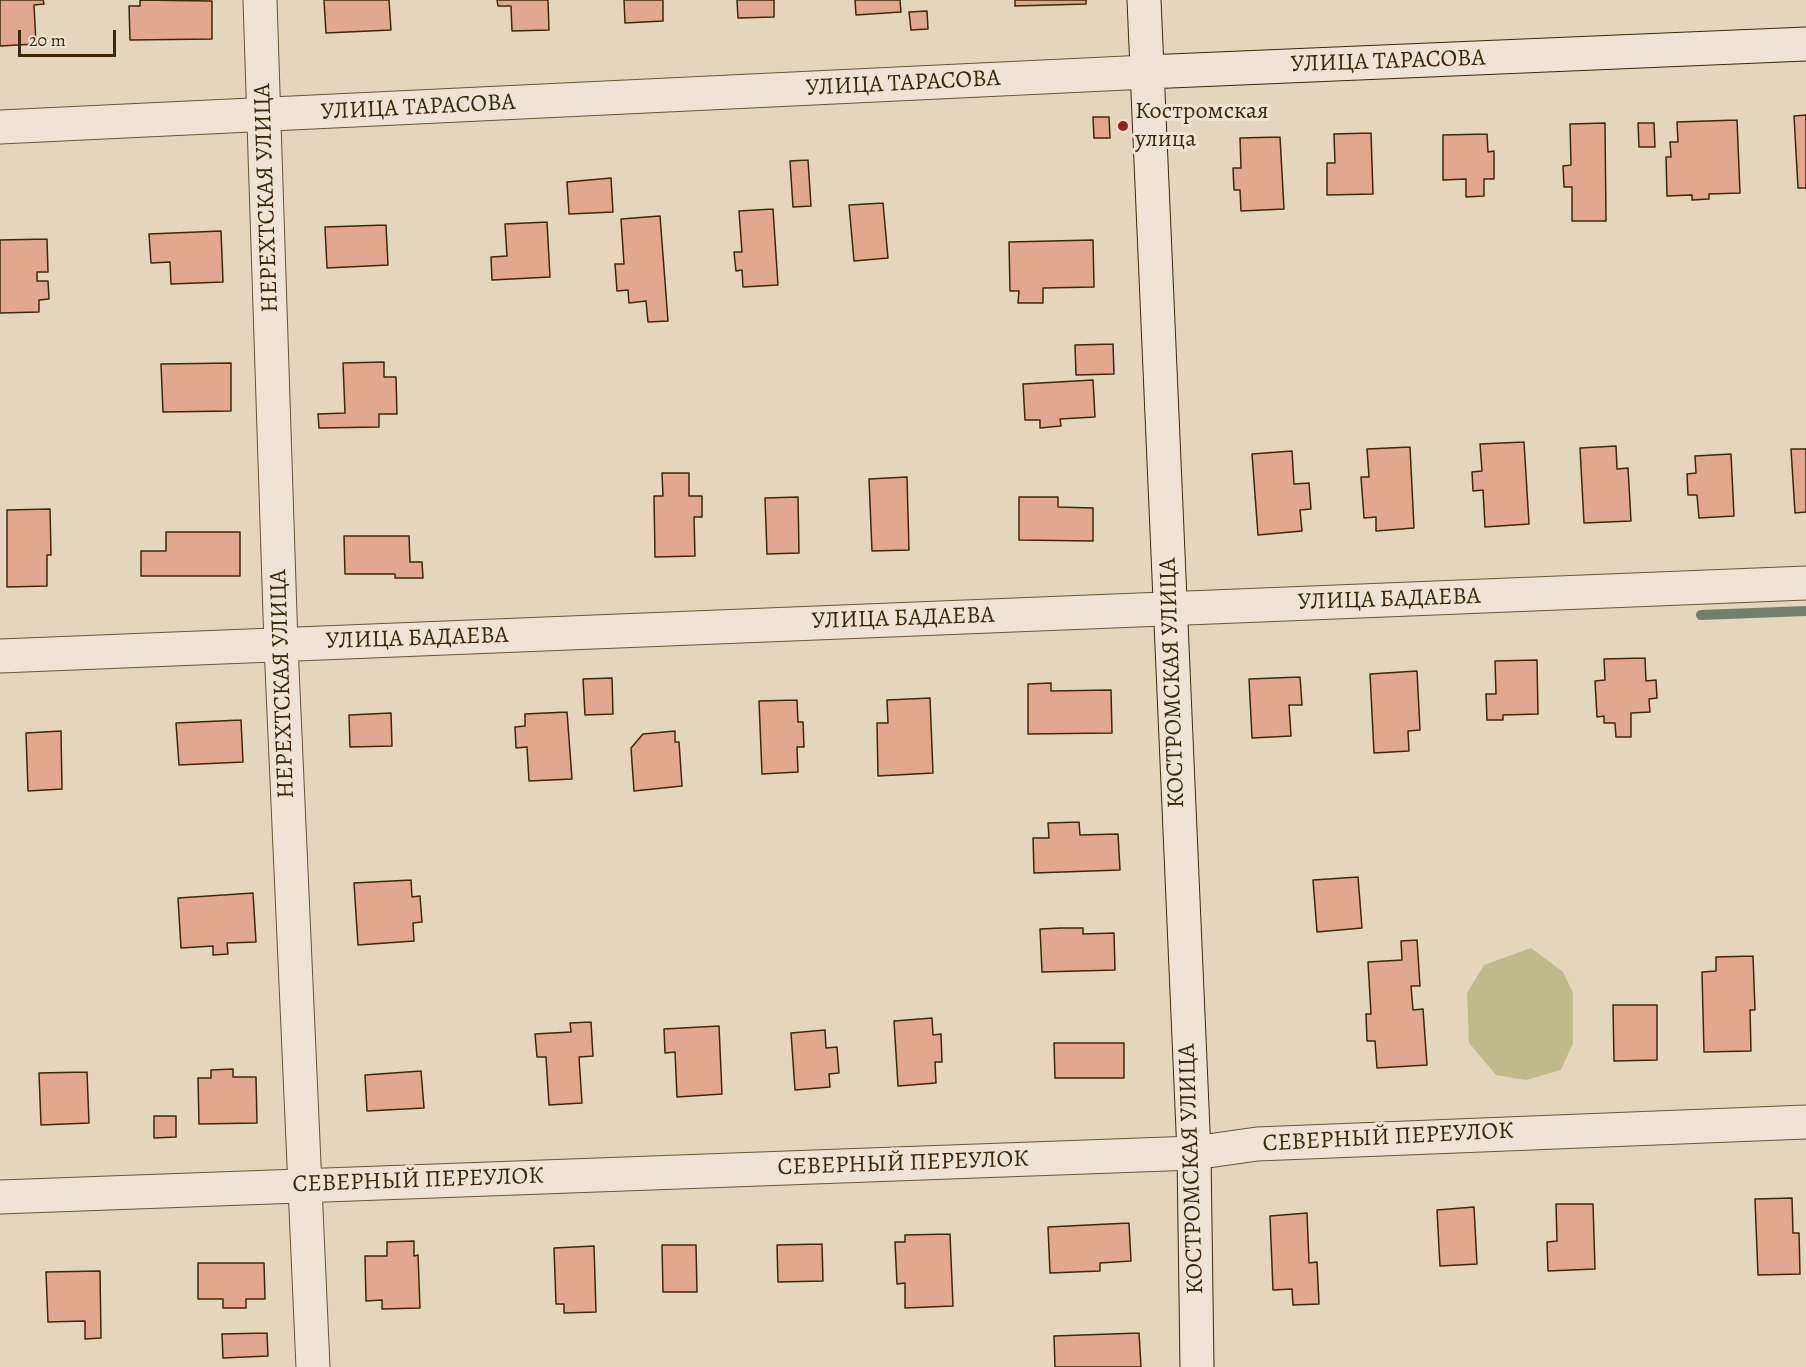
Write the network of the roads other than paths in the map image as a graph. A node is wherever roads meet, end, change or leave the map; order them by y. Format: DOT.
graph roads {
  1 [pos="260,0"];
  2 [pos="1144,0"];
  3 [pos="1806,44"];
  4 [pos="1147,72"];
  5 [pos="264,116"];
  6 [pos="0,127"];
  7 [pos="1806,583"];
  8 [pos="1170,609"];
  9 [pos="280,645"];
  10 [pos="0,656"];
  11 [pos="1806,1122"];
  12 [pos="1194,1153"];
  13 [pos="304,1185"];
  14 [pos="0,1197"];
  15 [pos="313,1367"];
  16 [pos="1197,1367"];
  1 -- 5 [label="street, НЕРЕХТСКАЯ УЛИЦА"];
  2 -- 4 [label="street, КОСТРОМСКАЯ УЛИЦА"];
  3 -- 4 [label="street, УЛИЦА ТАРАСОВА"];
  4 -- 5 [label="street, УЛИЦА ТАРАСОВА"];
  4 -- 8 [label="street, КОСТРОМСКАЯ УЛИЦА"];
  5 -- 6 [label="street, УЛИЦА ТАРАСОВА"];
  5 -- 9 [label="street, НЕРЕХТСКАЯ УЛИЦА"];
  7 -- 8 [label="street, УЛИЦА БАДАЕВА"];
  8 -- 9 [label="street, УЛИЦА БАДАЕВА"];
  8 -- 12 [label="street, КОСТРОМСКАЯ УЛИЦА"];
  9 -- 10 [label="street, УЛИЦА БАДАЕВА"];
  9 -- 13 [label="street, НЕРЕХТСКАЯ УЛИЦА"];
  11 -- 12 [label="street, СЕВЕРНЫЙ ПЕРЕУЛОК"];
  12 -- 13 [label="street, СЕВЕРНЫЙ ПЕРЕУЛОК"];
  12 -- 16 [label="street, КОСТРОМСКАЯ УЛИЦА"];
  13 -- 14 [label="street, СЕВЕРНЫЙ ПЕРЕУЛОК"];
  13 -- 15 [label="street, НЕРЕХТСКАЯ УЛИЦА"];
}
